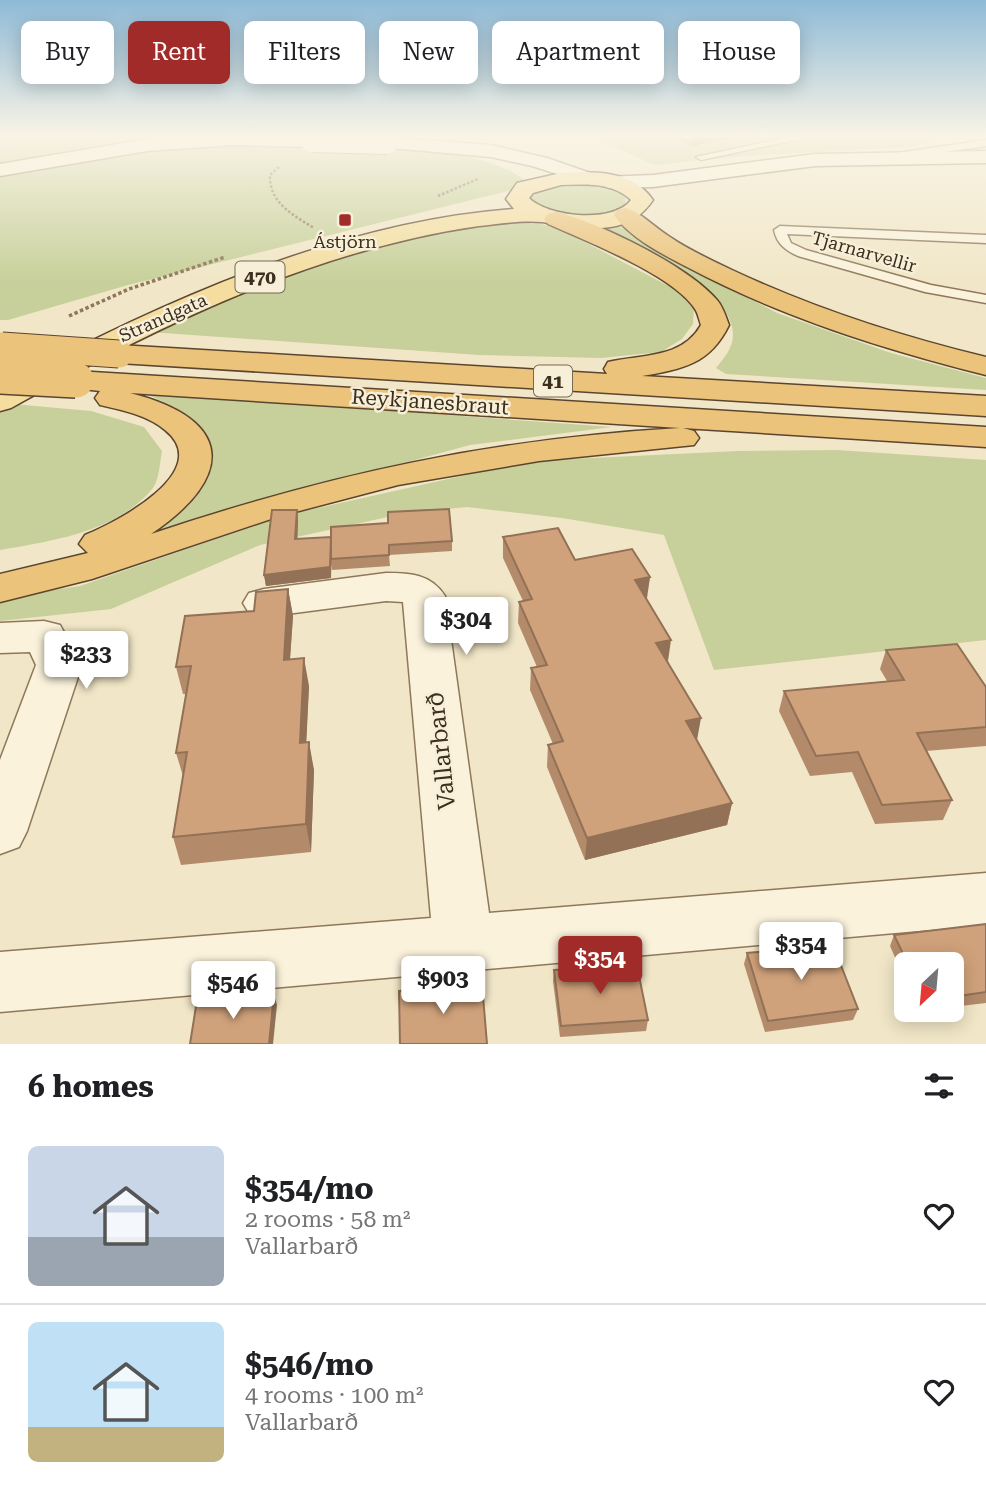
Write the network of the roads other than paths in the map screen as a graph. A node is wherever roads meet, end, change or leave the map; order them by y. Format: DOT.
graph roads {
  1 [pos="530,186"];
  2 [pos="619,186"];
  3 [pos="723,186"];
  4 [pos="632,211"];
  5 [pos="548,217"];
  6 [pos="986,239"];
  7 [pos="986,299"];
  8 [pos="986,366"];
  9 [pos="3,371"];
  10 [pos="430,373"];
  11 [pos="70,384"];
  12 [pos="986,406"];
  13 [pos="867,429"];
  14 [pos="986,437"];
  15 [pos="0,565"];
  16 [pos="0,588"];
  17 [pos="264,603"];
  18 [pos="0,638"];
  19 [pos="0,831"];
  20 [pos="986,899"];
  21 [pos="463,943"];
  22 [pos="0,982"];
  1 -- 5 [label="main road"];
  1 -- 9 [label="main road, Strandgata / 470"];
  2 -- 4 [label="main road, 470"];
  3 -- 4 [label="street"];
  4 -- 5 [label="main road, 470"];
  4 -- 8 [label="highway"];
  5 -- 9 [label="main road, Strandgata / 470"];
  5 -- 10 [label="highway"];
  6 -- 7 [label="lane, Tjarnarvellir"];
  9 -- 10 [label="highway, Reykjanesbraut / 41, bridge"];
  9 -- 11 [label="highway, bridge"];
  10 -- 12 [label="highway, Reykjanesbraut / 41"];
  11 -- 13 [label="highway, Reykjanesbraut / 41"];
  11 -- 15 [label="highway"];
  13 -- 14 [label="highway, Reykjanesbraut / 41"];
  13 -- 16 [label="highway"];
  17 -- 21 [label="street, Vallarbarð"];
  18 -- 19 [label="street"];
  20 -- 21 [label="street"];
  21 -- 22 [label="street"];
}
